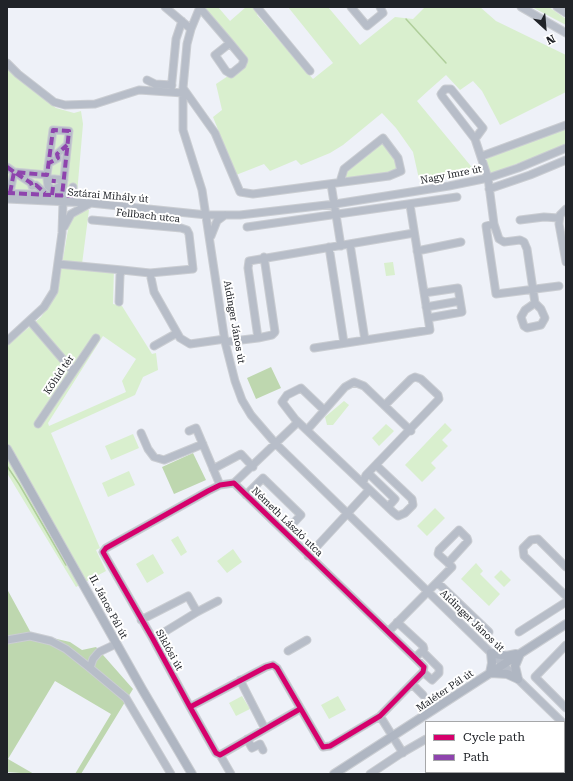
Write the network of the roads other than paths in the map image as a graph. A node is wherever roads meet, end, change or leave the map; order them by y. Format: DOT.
graph roads {
  1 [pos="165,7"];
  2 [pos="200,7"];
  3 [pos="257,7"];
  4 [pos="351,7"];
  5 [pos="380,7"];
  6 [pos="521,7"];
  7 [pos="557,7"];
  8 [pos="566,13"];
  9 [pos="182,21"];
  10 [pos="190,28"];
  11 [pos="566,33"];
  12 [pos="230,43"];
  13 [pos="7,63"];
  14 [pos="310,71"];
  15 [pos="147,80"];
  16 [pos="171,88"];
  17 [pos="183,90"];
  18 [pos="566,125"];
  19 [pos="475,139"];
  20 [pos="67,145"];
  21 [pos="51,147"];
  22 [pos="566,148"];
  23 [pos="58,156"];
  24 [pos="482,156"];
  25 [pos="566,160"];
  26 [pos="49,163"];
  27 [pos="7,167"];
  28 [pos="65,167"];
  29 [pos="14,172"];
  30 [pos="47,177"];
  31 [pos="488,178"];
  32 [pos="64,180"];
  33 [pos="340,182"];
  34 [pos="331,184"];
  35 [pos="33,186"];
  36 [pos="73,187"];
  37 [pos="489,189"];
  38 [pos="50,193"];
  39 [pos="8,195"];
  40 [pos="457,197"];
  41 [pos="63,199"];
  42 [pos="90,203"];
  43 [pos="334,204"];
  44 [pos="410,204"];
  45 [pos="566,209"];
  46 [pos="207,215"];
  47 [pos="336,215"];
  48 [pos="225,216"];
  49 [pos="559,218"];
  50 [pos="92,220"];
  51 [pos="520,220"];
  52 [pos="494,224"];
  53 [pos="248,227"];
  54 [pos="62,233"];
  55 [pos="414,233"];
  56 [pos="210,240"];
  57 [pos="461,242"];
  58 [pos="350,244"];
  59 [pos="341,246"];
  60 [pos="330,247"];
  61 [pos="417,251"];
  62 [pos="264,257"];
  63 [pos="566,257"];
  64 [pos="58,264"];
  65 [pos="122,270"];
  66 [pos="150,273"];
  67 [pos="559,286"];
  68 [pos="533,289"];
  69 [pos="424,293"];
  70 [pos="460,301"];
  71 [pos="119,302"];
  72 [pos="535,303"];
  73 [pos="426,306"];
  74 [pos="428,318"];
  75 [pos="30,321"];
  76 [pos="176,333"];
  77 [pos="96,338"];
  78 [pos="258,338"];
  79 [pos="365,340"];
  80 [pos="225,341"];
  81 [pos="7,342"];
  82 [pos="344,343"];
  83 [pos="154,346"];
  84 [pos="314,348"];
  85 [pos="73,371"];
  86 [pos="385,405"];
  87 [pos="324,410"];
  88 [pos="298,422"];
  89 [pos="38,424"];
  90 [pos="307,430"];
  91 [pos="189,431"];
  92 [pos="410,431"];
  93 [pos="141,433"];
  94 [pos="203,444"];
  95 [pos="276,444"];
  96 [pos="7,449"];
  97 [pos="376,465"];
  98 [pos="253,467"];
  99 [pos="214,469"];
  100 [pos="368,473"];
  101 [pos="363,482"];
  102 [pos="234,483"];
  103 [pos="220,485"];
  104 [pos="369,490"];
  105 [pos="246,495"];
  106 [pos="388,507"];
  107 [pos="347,512"];
  108 [pos="285,532"];
  109 [pos="308,556"];
  110 [pos="448,563"];
  111 [pos="566,567"];
  112 [pos="438,583"];
  113 [pos="427,592"];
  114 [pos="566,596"];
  115 [pos="218,601"];
  116 [pos="566,602"];
  117 [pos="197,612"];
  118 [pos="141,620"];
  119 [pos="397,622"];
  120 [pos="566,624"];
  121 [pos="388,632"];
  122 [pos="489,632"];
  123 [pos="519,632"];
  124 [pos="153,639"];
  125 [pos="7,640"];
  126 [pos="307,640"];
  127 [pos="116,644"];
  128 [pos="566,645"];
  129 [pos="288,651"];
  130 [pos="422,651"];
  131 [pos="491,653"];
  132 [pos="521,653"];
  133 [pos="416,658"];
  134 [pos="503,664"];
  135 [pos="90,668"];
  136 [pos="423,672"];
  137 [pos="490,673"];
  138 [pos="518,679"];
  139 [pos="240,680"];
  140 [pos="412,684"];
  141 [pos="423,695"];
  142 [pos="190,707"];
  143 [pos="566,708"];
  144 [pos="300,709"];
  145 [pos="380,716"];
  146 [pos="561,721"];
  147 [pos="266,729"];
  148 [pos="392,737"];
  149 [pos="247,739"];
  150 [pos="425,741"];
  151 [pos="264,750"];
  152 [pos="403,753"];
  153 [pos="220,754"];
  154 [pos="171,774"];
  155 [pos="192,774"];
  156 [pos="231,774"];
  157 [pos="334,774"];
  158 [pos="370,774"];
  1 -- 9 [label="street"];
  2 -- 10 [label="street, Aidinger János út"];
  2 -- 12 [label="street"];
  3 -- 14 [label="street"];
  4 -- 5 [label="street"];
  6 -- 11 [label="street"];
  7 -- 8 [label="street"];
  9 -- 10 [label="street"];
  9 -- 16 [label="street"];
  10 -- 17 [label="street, Aidinger János út"];
  13 -- 16 [label="street"];
  15 -- 16 [label="street"];
  16 -- 17 [label="street"];
  17 -- 34 [label="street"];
  17 -- 46 [label="street, Aidinger János út"];
  18 -- 24 [label="street, Nagy Imre út"];
  19 -- 19 [label="street"];
  19 -- 24 [label="street"];
  20 -- 21 [label="street"];
  20 -- 23 [label="street"];
  20 -- 28 [label="street"];
  21 -- 23 [label="street"];
  21 -- 26 [label="street"];
  22 -- 31 [label="street, Nagy Imre út"];
  23 -- 26 [label="street"];
  23 -- 28 [label="street"];
  24 -- 31 [label="street"];
  25 -- 37 [label="street"];
  26 -- 30 [label="street"];
  27 -- 29 [label="street"];
  28 -- 32 [label="street"];
  29 -- 30 [label="street"];
  29 -- 35 [label="street"];
  29 -- 39 [label="street"];
  30 -- 32 [label="street"];
  30 -- 35 [label="street"];
  30 -- 38 [label="street"];
  31 -- 37 [label="street"];
  31 -- 43 [label="street, Nagy Imre út"];
  32 -- 38 [label="street"];
  32 -- 41 [label="street"];
  33 -- 33 [label="street"];
  33 -- 34 [label="street"];
  34 -- 43 [label="street"];
  35 -- 38 [label="street"];
  35 -- 39 [label="street"];
  36 -- 41 [label="street"];
  37 -- 52 [label="street"];
  38 -- 41 [label="street"];
  39 -- 41 [label="street, Sztárai Mihály út"];
  40 -- 44 [label="street"];
  41 -- 42 [label="street, Sztárai Mihály út"];
  41 -- 54 [label="street"];
  42 -- 46 [label="street, Sztárai Mihály út"];
  42 -- 54 [label="street"];
  43 -- 47 [label="street"];
  43 -- 48 [label="street, Nagy Imre út"];
  44 -- 47 [label="street"];
  44 -- 55 [label="street"];
  45 -- 49 [label="street"];
  46 -- 48 [label="street, Nagy Imre út"];
  46 -- 56 [label="street, Aidinger János út"];
  47 -- 53 [label="street"];
  47 -- 59 [label="street"];
  48 -- 56 [label="street"];
  49 -- 51 [label="street"];
  49 -- 63 [label="street"];
  50 -- 66 [label="street, Fellbach utca"];
  52 -- 68 [label="street"];
  52 -- 68 [label="street"];
  54 -- 64 [label="street"];
  55 -- 58 [label="street"];
  55 -- 61 [label="street"];
  56 -- 80 [label="street, Aidinger János út"];
  57 -- 61 [label="street"];
  58 -- 59 [label="street"];
  58 -- 79 [label="street"];
  59 -- 60 [label="street"];
  60 -- 62 [label="street"];
  60 -- 82 [label="street"];
  61 -- 69 [label="street"];
  62 -- 78 [label="street"];
  62 -- 78 [label="street"];
  64 -- 65 [label="street, Fellbach utca"];
  64 -- 75 [label="street"];
  65 -- 66 [label="street, Fellbach utca"];
  65 -- 71 [label="street"];
  66 -- 76 [label="street"];
  67 -- 68 [label="street"];
  68 -- 72 [label="street"];
  69 -- 70 [label="street"];
  69 -- 73 [label="street"];
  70 -- 73 [label="street"];
  70 -- 74 [label="street"];
  73 -- 74 [label="street"];
  74 -- 79 [label="street"];
  75 -- 81 [label="street"];
  75 -- 85 [label="street"];
  76 -- 80 [label="street"];
  76 -- 83 [label="street"];
  77 -- 85 [label="street, Kőhíd tér"];
  78 -- 80 [label="street"];
  79 -- 82 [label="street"];
  80 -- 95 [label="street, Aidinger János út"];
  82 -- 84 [label="street"];
  85 -- 89 [label="street, Kőhíd tér"];
  86 -- 87 [label="street"];
  86 -- 92 [label="street"];
  86 -- 92 [label="street"];
  87 -- 88 [label="street"];
  87 -- 90 [label="street"];
  88 -- 90 [label="street"];
  88 -- 95 [label="street"];
  90 -- 101 [label="street"];
  91 -- 94 [label="street"];
  92 -- 97 [label="street"];
  93 -- 94 [label="street"];
  94 -- 99 [label="street"];
  95 -- 98 [label="street"];
  95 -- 107 [label="street, Aidinger János út"];
  96 -- 127 [label="main road, II. János Pál út"];
  97 -- 100 [label="street"];
  97 -- 106 [label="street"];
  98 -- 99 [label="street"];
  98 -- 102 [label="street"];
  99 -- 103 [label="street"];
  100 -- 101 [label="street"];
  100 -- 106 [label="street"];
  101 -- 104 [label="street"];
  102 -- 103 [label="street"];
  102 -- 105 [label="street, Németh László utca"];
  103 -- 118 [label="street, Siklósi út"];
  104 -- 106 [label="street"];
  104 -- 107 [label="street"];
  105 -- 108 [label="street, Németh László utca"];
  105 -- 108 [label="street"];
  107 -- 109 [label="street"];
  107 -- 113 [label="street, Aidinger János út"];
  108 -- 109 [label="street, Németh László utca"];
  109 -- 121 [label="street, Németh László utca"];
  110 -- 110 [label="street, Aidinger János út"];
  110 -- 112 [label="street, Aidinger János út"];
  111 -- 114 [label="street"];
  112 -- 113 [label="street, Aidinger János út"];
  112 -- 122 [label="street, Aidinger János út"];
  113 -- 119 [label="street"];
  113 -- 131 [label="street, Aidinger János út"];
  115 -- 117 [label="street"];
  116 -- 123 [label="street"];
  117 -- 118 [label="street"];
  117 -- 124 [label="street"];
  118 -- 124 [label="street, Siklósi út"];
  119 -- 121 [label="street"];
  119 -- 130 [label="street"];
  120 -- 132 [label="main road, Maléter Pál út"];
  121 -- 133 [label="street, Németh László utca"];
  124 -- 142 [label="street, Siklósi út"];
  125 -- 135 [label="street"];
  126 -- 129 [label="street"];
  127 -- 135 [label="street"];
  127 -- 155 [label="main road, II. János Pál út"];
  128 -- 143 [label="street"];
  130 -- 133 [label="street"];
  130 -- 136 [label="street"];
  131 -- 132 [label="main road"];
  131 -- 134 [label="street, Aidinger János út"];
  131 -- 137 [label="main road"];
  132 -- 134 [label="main road, Maléter Pál út"];
  132 -- 138 [label="main road"];
  133 -- 136 [label="street, Németh László utca"];
  134 -- 137 [label="main road, Maléter Pál út"];
  134 -- 138 [label="street, Aidinger János út"];
  135 -- 154 [label="street"];
  136 -- 140 [label="street"];
  137 -- 138 [label="main road"];
  137 -- 148 [label="main road, Maléter Pál út"];
  138 -- 146 [label="street, Aidinger János út"];
  139 -- 142 [label="street"];
  139 -- 144 [label="street"];
  139 -- 147 [label="street"];
  140 -- 141 [label="street"];
  140 -- 145 [label="street"];
  142 -- 153 [label="street, Siklósi út"];
  144 -- 145 [label="street"];
  144 -- 147 [label="street"];
  145 -- 148 [label="street"];
  147 -- 149 [label="street"];
  148 -- 152 [label="street"];
  148 -- 157 [label="main road, Maléter Pál út"];
  149 -- 151 [label="street"];
  149 -- 153 [label="street"];
  150 -- 152 [label="street"];
  152 -- 158 [label="street"];
  153 -- 156 [label="street, Siklósi út"];
}
